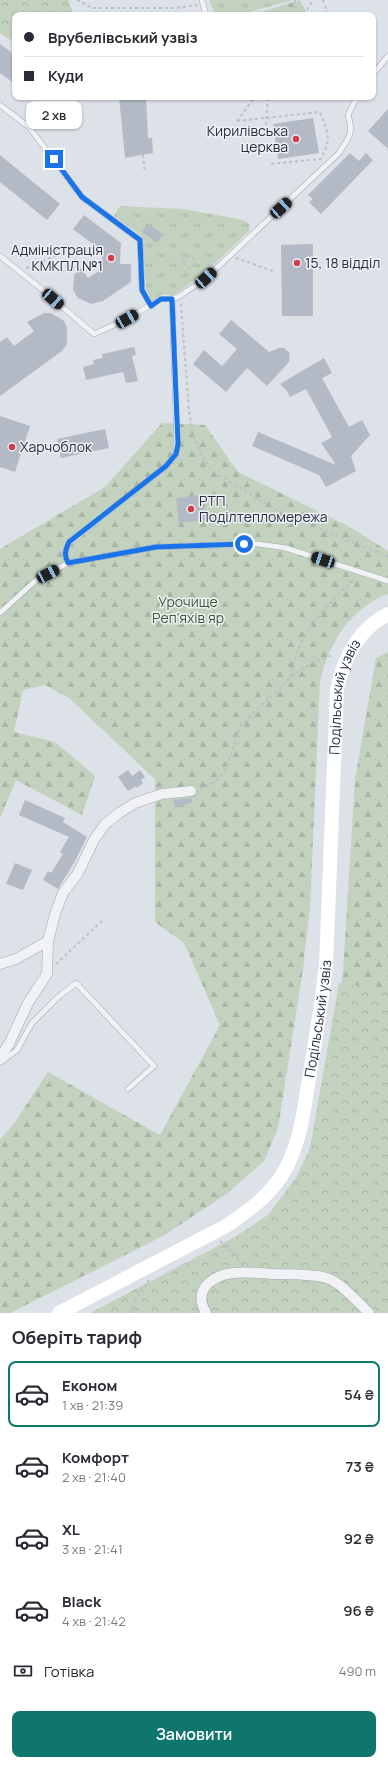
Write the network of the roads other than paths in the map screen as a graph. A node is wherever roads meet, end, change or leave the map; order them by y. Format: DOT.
graph roads {
  1 [pos="202,1"];
  2 [pos="205,12"];
  3 [pos="388,56"];
  4 [pos="376,70"];
  5 [pos="356,100"];
  6 [pos="0,105"];
  7 [pos="0,256"];
  8 [pos="172,299"];
  9 [pos="151,306"];
  10 [pos="68,563"];
  11 [pos="388,581"];
  12 [pos="0,613"];
  13 [pos="388,614"];
  14 [pos="191,791"];
  15 [pos="48,941"];
  16 [pos="0,964"];
  17 [pos="0,1058"];
  18 [pos="0,1063"];
  19 [pos="128,1089"];
  20 [pos="59,1313"];
  21 [pos="206,1313"];
  22 [pos="369,1313"];
  1 -- 2 [label="lane"];
  3 -- 4 [label="lane"];
  5 -- 8 [label="lane"];
  6 -- 9 [label="lane"];
  7 -- 9 [label="lane"];
  8 -- 9 [label="lane"];
  8 -- 10 [label="lane"];
  10 -- 11 [label="lane"];
  10 -- 12 [label="lane"];
  13 -- 20 [label="street, Подільський узвіз"];
  14 -- 15 [label="street"];
  15 -- 16 [label="street"];
  15 -- 17 [label="street"];
  18 -- 19 [label="lane"];
  21 -- 22 [label="street"];
}
